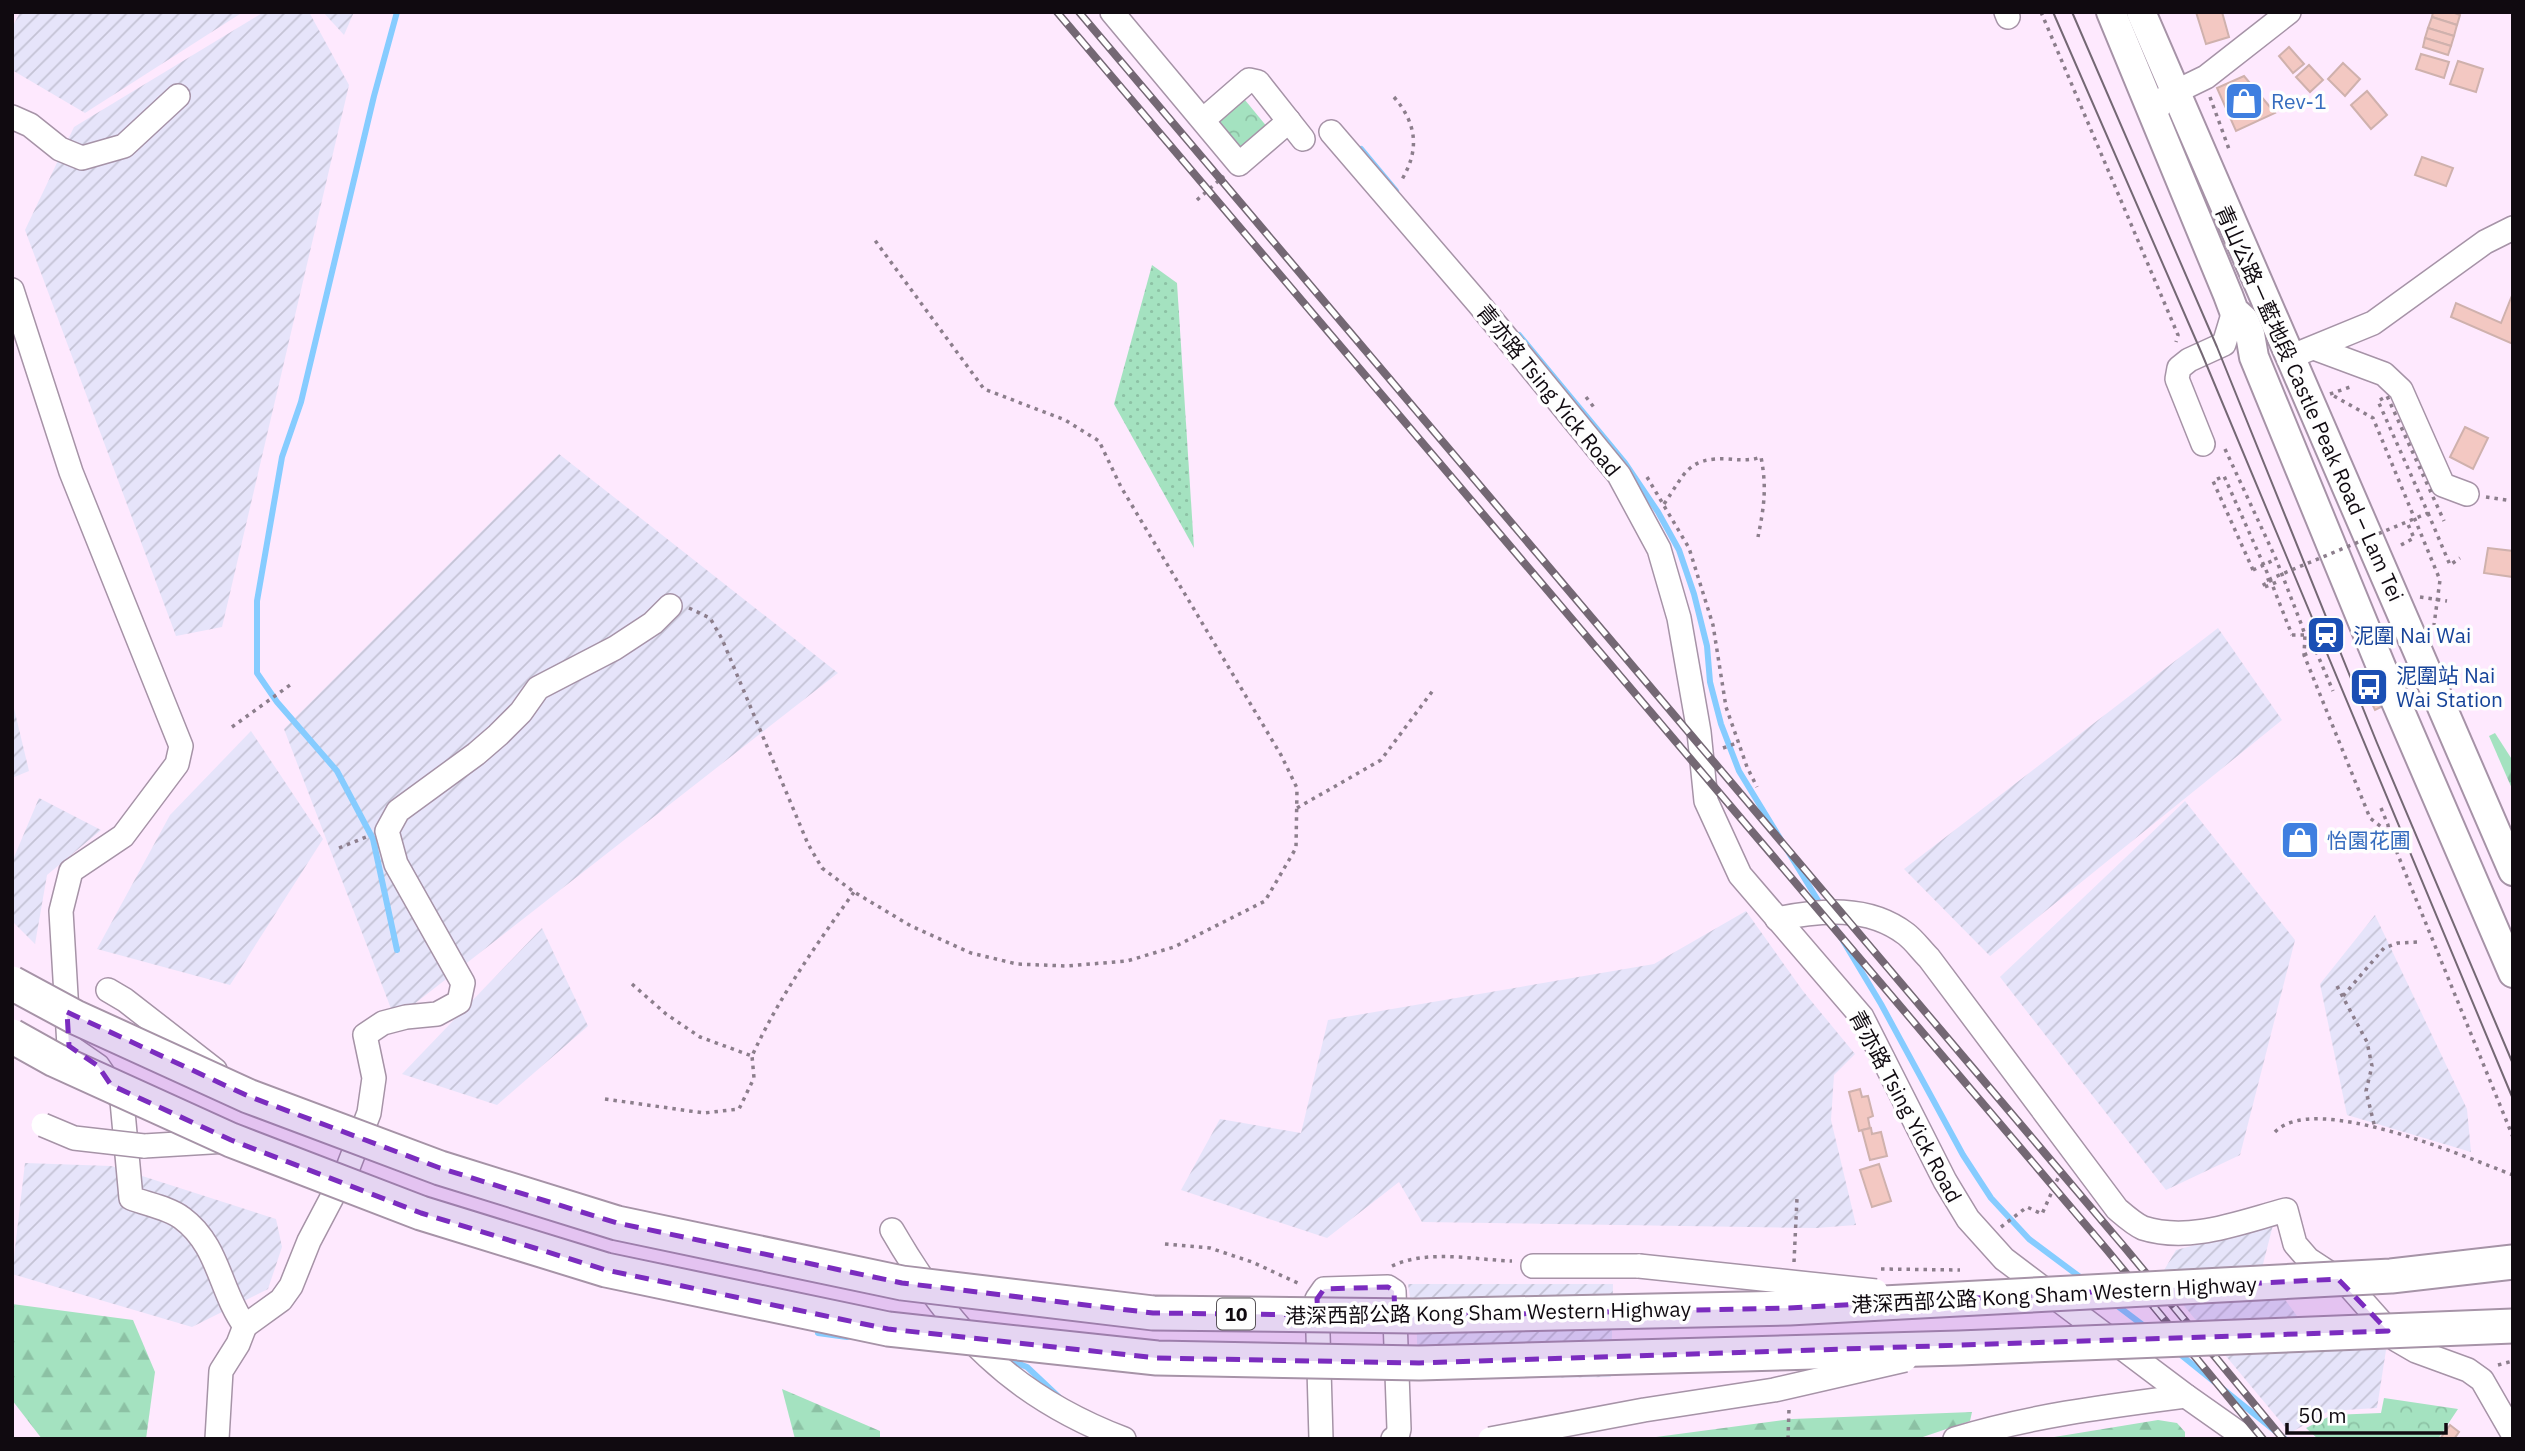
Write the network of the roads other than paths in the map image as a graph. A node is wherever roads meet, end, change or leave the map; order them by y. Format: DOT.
graph roads {
  1 [pos="1112,12"];
  2 [pos="2111,12"];
  3 [pos="2141,12"];
  4 [pos="2289,12"];
  5 [pos="2175,92"];
  6 [pos="178,96"];
  7 [pos="2154,114"];
  8 [pos="12,117"];
  9 [pos="1203,120"];
  10 [pos="1331,132"];
  11 [pos="2513,228"];
  12 [pos="12,290"];
  13 [pos="2234,311"];
  14 [pos="2224,344"];
  15 [pos="2305,351"];
  16 [pos="2254,357"];
  17 [pos="2213,444"];
  18 [pos="2467,494"];
  19 [pos="670,606"];
  20 [pos="2513,871"];
  21 [pos="1777,919"];
  22 [pos="2513,973"];
  23 [pos="12,983"];
  24 [pos="108,990"];
  25 [pos="12,1036"];
  26 [pos="248,1096"];
  27 [pos="43,1125"];
  28 [pos="231,1140"];
  29 [pos="891,1230"];
  30 [pos="2513,1262"];
  31 [pos="1533,1266"];
  32 [pos="1953,1300"];
  33 [pos="245,1326"];
  34 [pos="2513,1326"];
  35 [pos="1959,1348"];
  36 [pos="2186,1396"];
  37 [pos="2513,1434"];
  38 [pos="217,1439"];
  39 [pos="1124,1439"];
  40 [pos="1321,1439"];
  41 [pos="1393,1439"];
  42 [pos="1490,1439"];
  43 [pos="1955,1439"];
  44 [pos="2247,1439"];
  1 -- 9 [label="street"];
  2 -- 7 [label="main road, 青山公路－藍地段 Castle Peak Road – Lam Tei"];
  3 -- 5 [label="main road, 青山公路－藍地段 Castle Peak Road – Lam Tei"];
  4 -- 5 [label="street"];
  5 -- 7 [label="street"];
  5 -- 15 [label="main road, 青山公路－藍地段 Castle Peak Road – Lam Tei"];
  6 -- 8 [label="street"];
  7 -- 13 [label="main road, 青山公路－藍地段 Castle Peak Road – Lam Tei"];
  9 -- 9 [label="street"];
  10 -- 21 [label="street, 青亦路 Tsing Yick Road"];
  11 -- 15 [label="street"];
  12 -- 33 [label="street"];
  13 -- 14 [label="street"];
  13 -- 16 [label="main road, 青山公路－藍地段 Castle Peak Road – Lam Tei"];
  14 -- 16 [label="street"];
  14 -- 17 [label="street"];
  15 -- 18 [label="street"];
  15 -- 20 [label="main road, 青山公路－藍地段 Castle Peak Road – Lam Tei"];
  16 -- 22 [label="main road, 青山公路－藍地段 Castle Peak Road – Lam Tei"];
  19 -- 33 [label="street"];
  21 -- 36 [label="street, 青亦路 Tsing Yick Road"];
  21 -- 37 [label="street"];
  23 -- 26 [label="highway, 港深西部公路 Kong Sham Western Highway / 10, bridge"];
  24 -- 26 [label="street, bridge"];
  25 -- 28 [label="highway, 10, bridge"];
  26 -- 32 [label="highway, 港深西部公路 Kong Sham Western Highway / 10, bridge"];
  27 -- 28 [label="street, bridge"];
  28 -- 35 [label="highway, 10, bridge"];
  29 -- 39 [label="street"];
  30 -- 32 [label="highway, 港深西部公路 Kong Sham Western Highway / 10, bridge"];
  31 -- 32 [label="street, bridge"];
  33 -- 38 [label="street"];
  34 -- 35 [label="highway, 10, bridge"];
  35 -- 42 [label="street, bridge"];
  36 -- 43 [label="street"];
  36 -- 44 [label="street, 青亦路 Tsing Yick Road"];
  40 -- 41 [label="street"];
}
